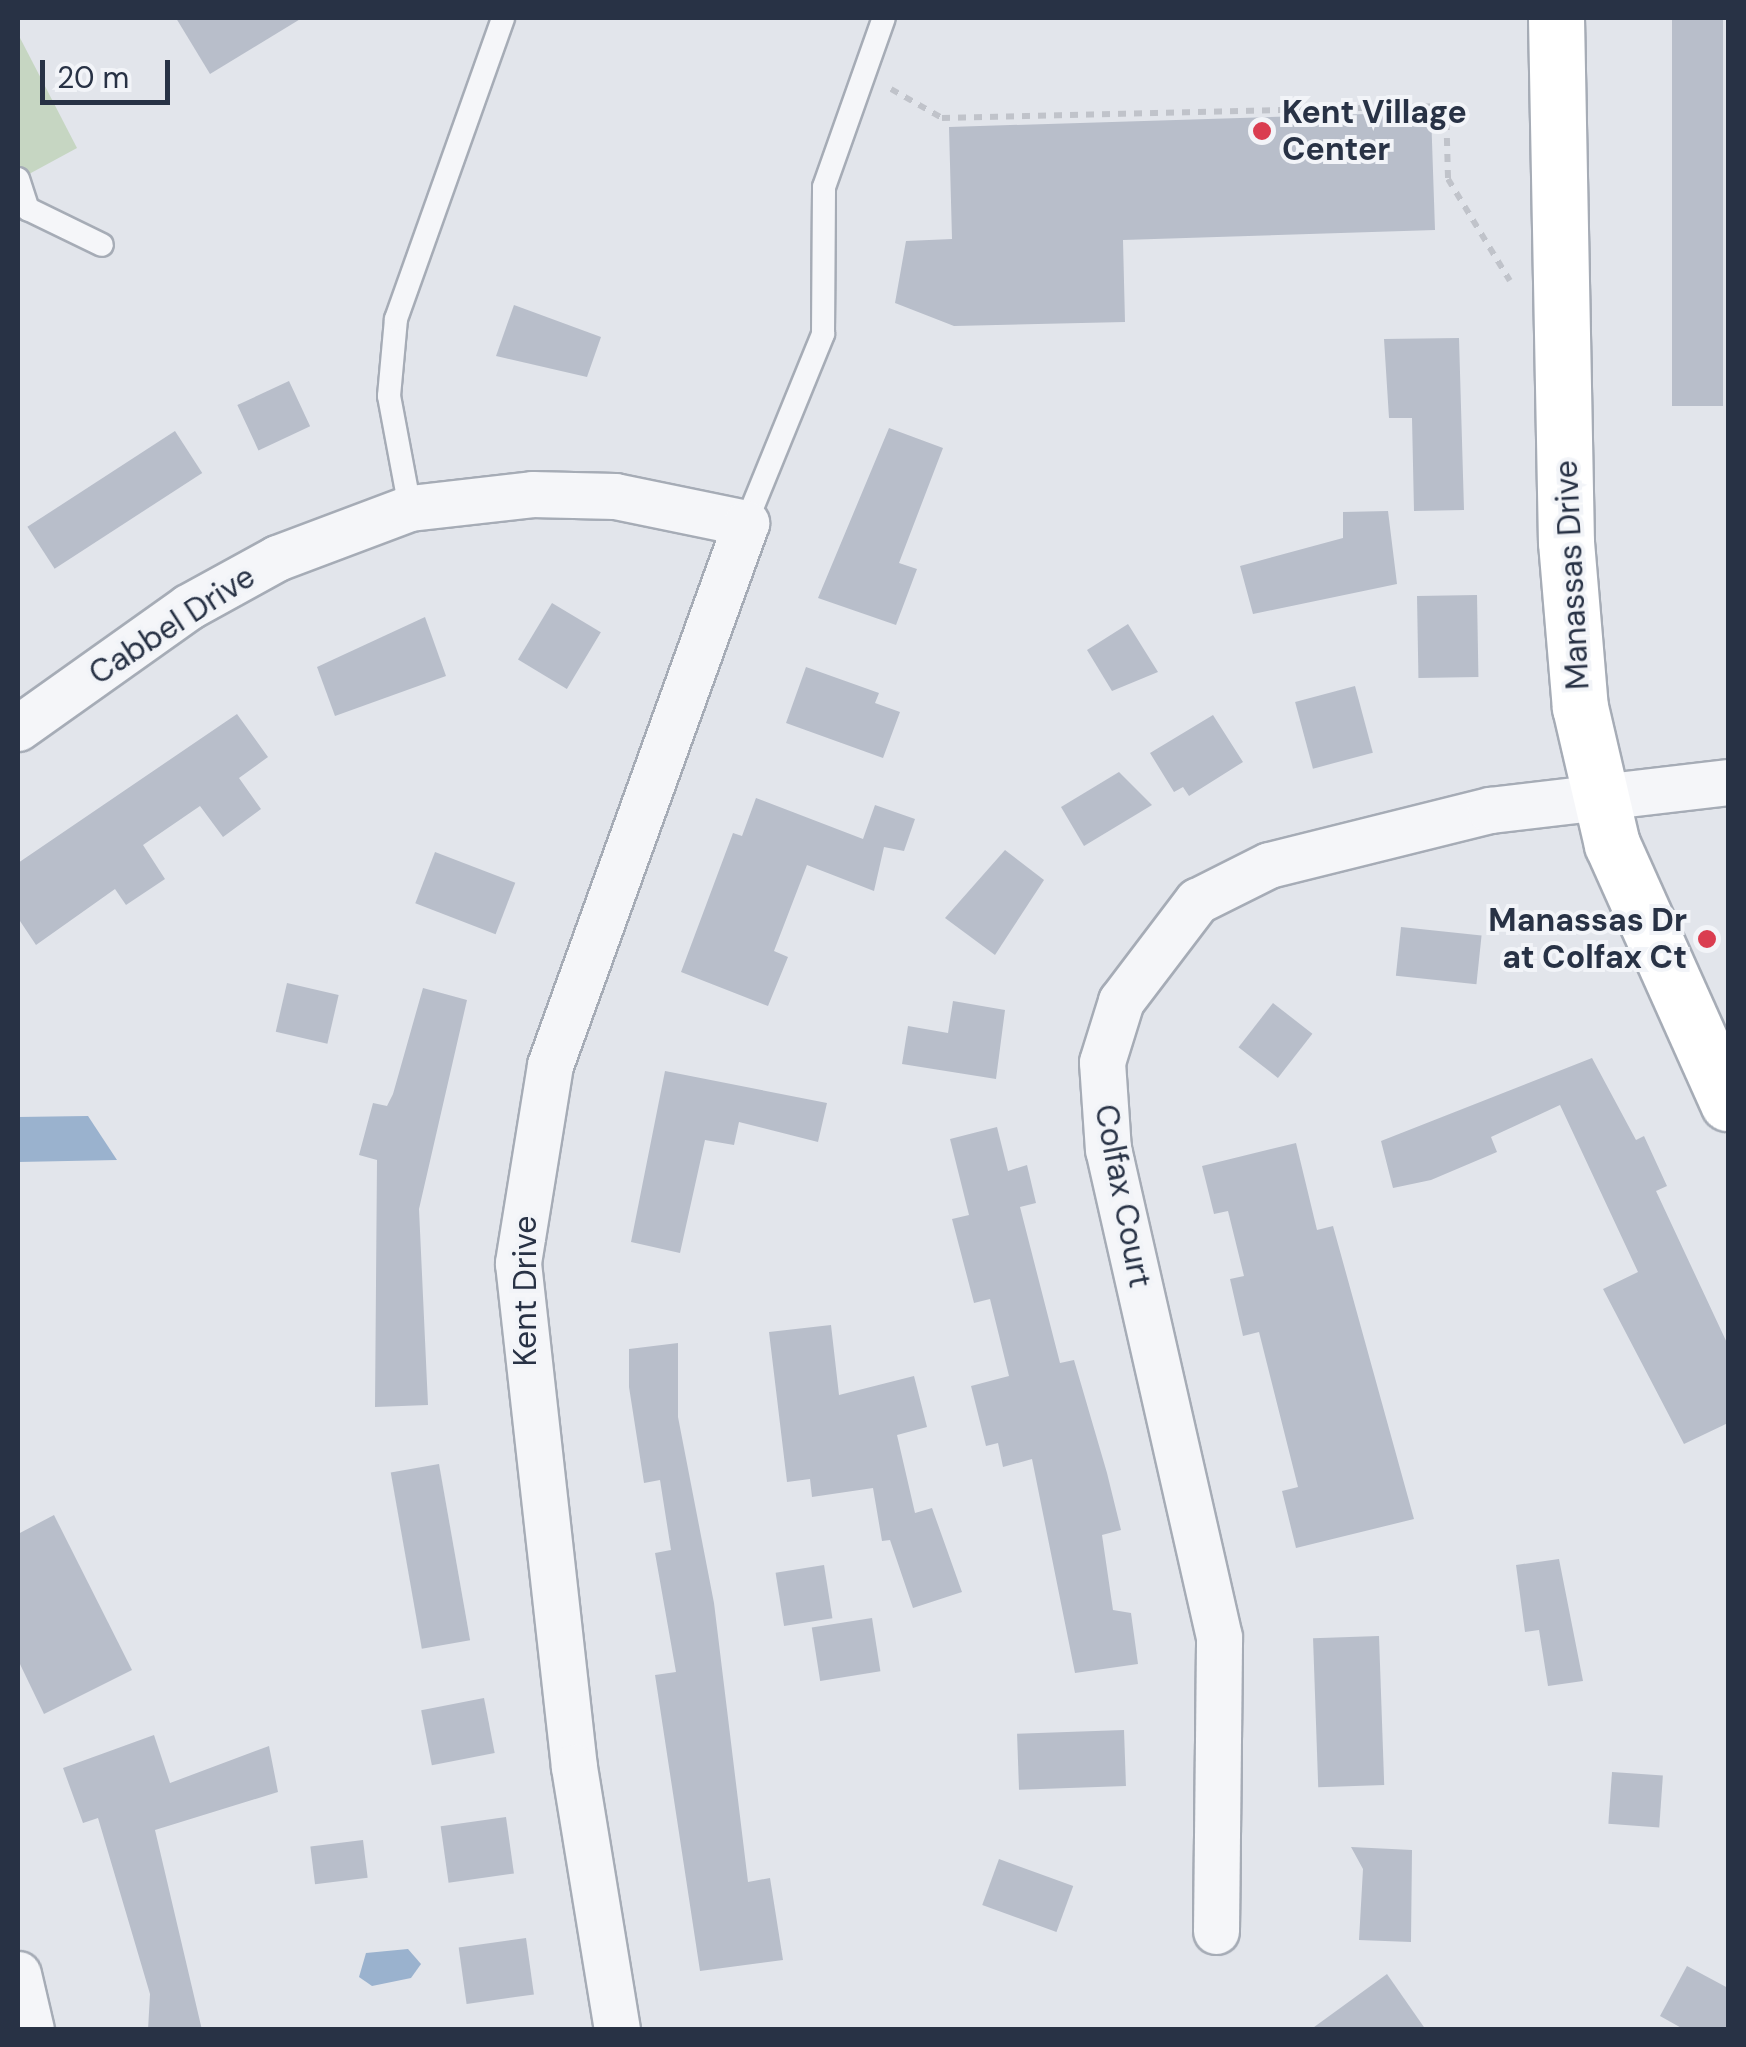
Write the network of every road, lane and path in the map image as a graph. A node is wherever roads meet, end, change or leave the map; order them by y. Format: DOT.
graph roads {
  1 [pos="503,18"];
  2 [pos="884,18"];
  3 [pos="1556,18"];
  4 [pos="859,79"];
  5 [pos="18,179"];
  6 [pos="23,212"];
  7 [pos="102,245"];
  8 [pos="1561,283"];
  9 [pos="410,508"];
  10 [pos="746,523"];
  11 [pos="18,728"];
  12 [pos="1728,782"];
  13 [pos="1599,793"];
  14 [pos="1728,1103"];
  15 [pos="1216,1930"];
  16 [pos="18,1974"];
  17 [pos="30,2030"];
  18 [pos="618,2030"];
  1 -- 9 [label="lane"];
  2 -- 4 [label="lane"];
  3 -- 8 [label="main road, Manassas Drive"];
  4 -- 8 [label="path"];
  4 -- 10 [label="lane"];
  5 -- 6 [label="lane"];
  6 -- 7 [label="lane"];
  8 -- 13 [label="main road, Manassas Drive"];
  9 -- 10 [label="street, Cabbel Drive"];
  9 -- 11 [label="street, Cabbel Drive"];
  10 -- 18 [label="street, Kent Drive"];
  12 -- 13 [label="street, Colfax Court"];
  13 -- 14 [label="main road, Manassas Drive"];
  13 -- 15 [label="street, Colfax Court"];
  16 -- 17 [label="street"];
}
